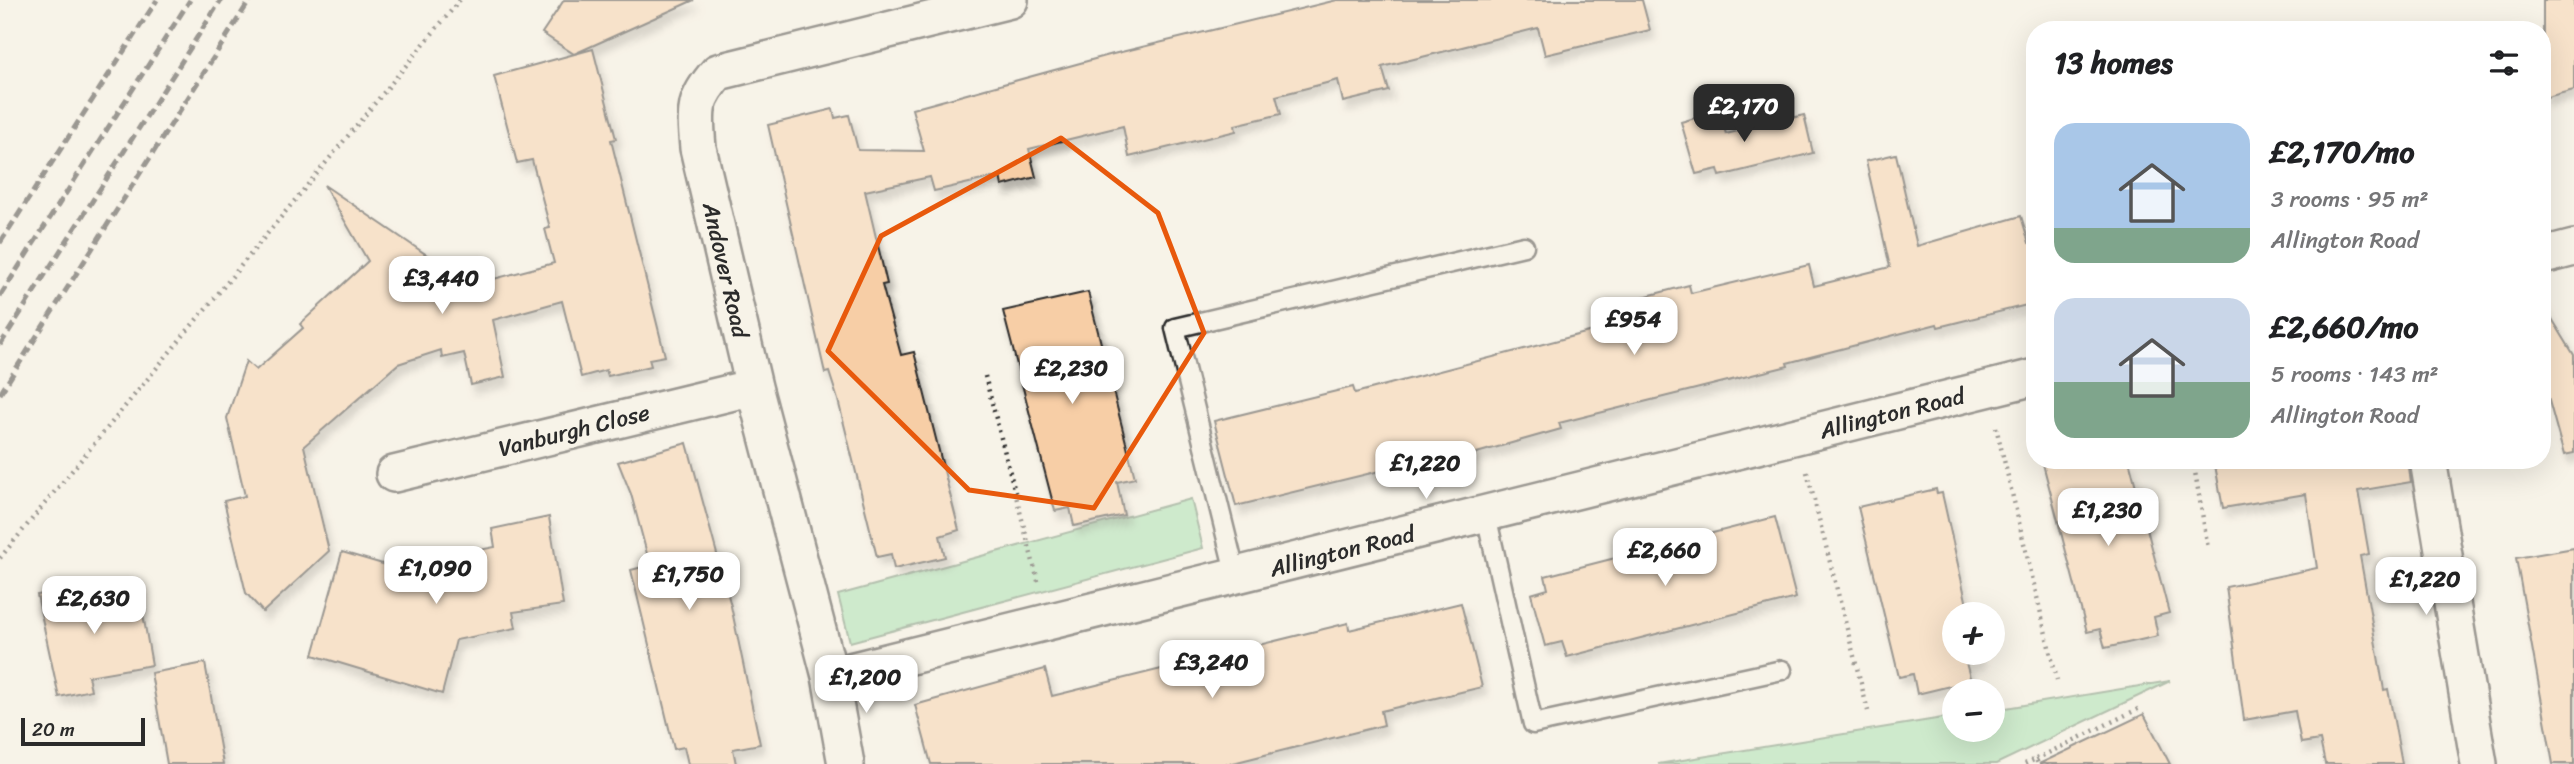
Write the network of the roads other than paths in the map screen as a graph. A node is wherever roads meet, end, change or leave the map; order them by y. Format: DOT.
graph roads {
  1 [pos="1010,0"];
  2 [pos="1524,246"];
  3 [pos="2574,248"];
  4 [pos="2551,254"];
  5 [pos="2026,379"];
  6 [pos="754,387"];
  7 [pos="2430,469"];
  8 [pos="394,474"];
  9 [pos="1486,515"];
  10 [pos="1236,576"];
  11 [pos="1782,670"];
  12 [pos="830,676"];
  13 [pos="846,764"];
  14 [pos="2479,764"];
  1 -- 6 [label="street, Andover Road"];
  2 -- 10 [label="lane"];
  3 -- 4 [label="street"];
  5 -- 9 [label="street, Allington Road"];
  6 -- 8 [label="street, Vanburgh Close"];
  6 -- 12 [label="street, Andover Road"];
  7 -- 14 [label="street"];
  9 -- 10 [label="street, Allington Road"];
  9 -- 11 [label="lane"];
  10 -- 12 [label="street, Allington Road"];
  12 -- 13 [label="street, Andover Road"];
}
